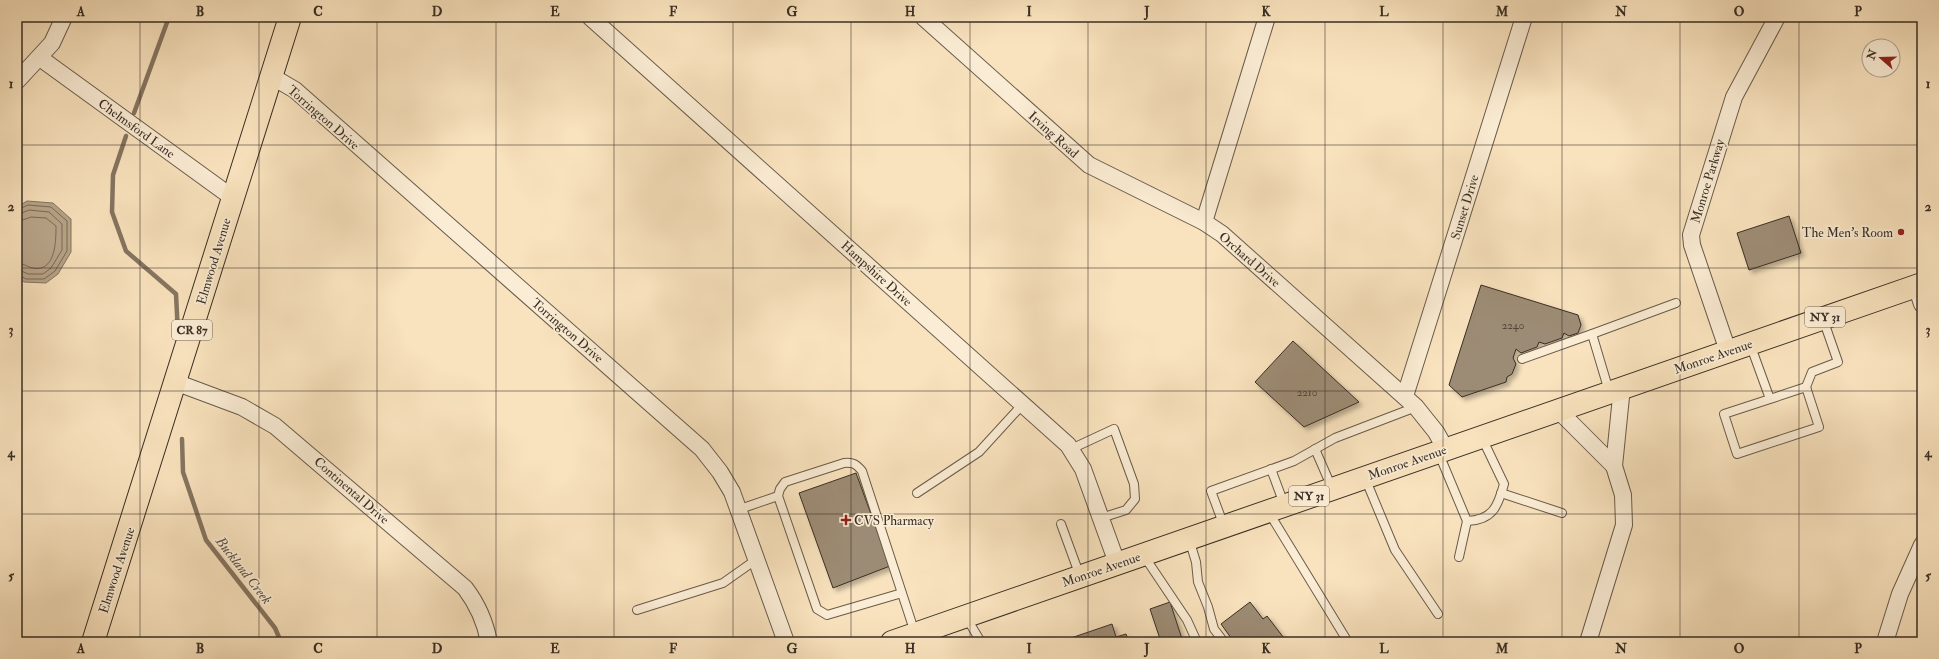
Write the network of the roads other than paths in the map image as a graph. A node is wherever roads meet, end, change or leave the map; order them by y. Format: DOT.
graph roads {
  1 [pos="64,17"];
  2 [pos="290,17"];
  3 [pos="590,17"];
  4 [pos="922,17"];
  5 [pos="1267,17"];
  6 [pos="1524,17"];
  7 [pos="1777,17"];
  8 [pos="40,58"];
  9 [pos="271,76"];
  10 [pos="17,81"];
  11 [pos="233,198"];
  12 [pos="1204,222"];
  13 [pos="1920,291"];
  14 [pos="1676,303"];
  15 [pos="1822,318"];
  16 [pos="1592,334"];
  17 [pos="1750,343"];
  18 [pos="1728,351"];
  19 [pos="1522,359"];
  20 [pos="176,382"];
  21 [pos="1806,387"];
  22 [pos="1616,389"];
  23 [pos="1770,399"];
  24 [pos="1411,402"];
  25 [pos="1024,404"];
  26 [pos="1558,410"];
  27 [pos="1481,436"];
  28 [pos="1071,449"];
  29 [pos="1315,449"];
  30 [pos="1442,450"];
  31 [pos="1614,466"];
  32 [pos="1271,469"];
  33 [pos="1364,477"];
  34 [pos="1332,488"];
  35 [pos="917,493"];
  36 [pos="1501,493"];
  37 [pos="778,496"];
  38 [pos="1276,508"];
  39 [pos="740,509"];
  40 [pos="1562,513"];
  41 [pos="1101,518"];
  42 [pos="1467,521"];
  43 [pos="1061,524"];
  44 [pos="1224,526"];
  45 [pos="1189,538"];
  46 [pos="1922,545"];
  47 [pos="1143,554"];
  48 [pos="1459,557"];
  49 [pos="757,559"];
  50 [pos="1117,563"];
  51 [pos="1080,577"];
  52 [pos="902,593"];
  53 [pos="637,610"];
  54 [pos="1438,614"];
  55 [pos="966,616"];
  56 [pos="915,634"];
  57 [pos="93,642"];
  58 [pos="489,642"];
  59 [pos="786,642"];
  60 [pos="892,642"];
  61 [pos="981,642"];
  62 [pos="1197,642"];
  63 [pos="1224,642"];
  64 [pos="1348,642"];
  65 [pos="1588,642"];
  66 [pos="1885,642"];
  1 -- 8 [label="street"];
  2 -- 9 [label="main road, Elmwood Avenue / CR 87"];
  3 -- 25 [label="street, Hampshire Drive"];
  4 -- 12 [label="street, Irving Road"];
  5 -- 12 [label="street"];
  6 -- 24 [label="street, Sunset Drive"];
  7 -- 18 [label="street, Monroe Parkway"];
  8 -- 10 [label="street"];
  8 -- 11 [label="street, Chelmsford Lane"];
  9 -- 11 [label="main road, Elmwood Avenue / CR 87"];
  9 -- 39 [label="street, Torrington Drive"];
  11 -- 20 [label="main road, Elmwood Avenue / CR 87"];
  12 -- 24 [label="street, Orchard Drive"];
  13 -- 15 [label="main road, Monroe Avenue / NY 31"];
  14 -- 16 [label="lane"];
  15 -- 17 [label="main road, Monroe Avenue / NY 31"];
  15 -- 21 [label="lane"];
  16 -- 19 [label="lane"];
  16 -- 22 [label="lane"];
  17 -- 18 [label="main road, Monroe Avenue / NY 31"];
  17 -- 23 [label="lane"];
  18 -- 22 [label="main road, Monroe Avenue / NY 31"];
  20 -- 57 [label="main road, Elmwood Avenue / CR 87"];
  20 -- 58 [label="street, Continental Drive"];
  21 -- 23 [label="lane"];
  21 -- 23 [label="lane"];
  22 -- 26 [label="main road, Monroe Avenue / NY 31"];
  22 -- 31 [label="street"];
  24 -- 29 [label="lane"];
  24 -- 30 [label="street, Orchard Drive"];
  25 -- 28 [label="street, Hampshire Drive"];
  25 -- 35 [label="lane"];
  26 -- 27 [label="main road, Monroe Avenue / NY 31"];
  26 -- 31 [label="street"];
  27 -- 30 [label="main road, Monroe Avenue / NY 31"];
  27 -- 36 [label="lane"];
  28 -- 41 [label="street, Hampshire Drive"];
  28 -- 41 [label="lane"];
  29 -- 32 [label="lane"];
  29 -- 34 [label="lane"];
  30 -- 33 [label="main road, Monroe Avenue / NY 31"];
  30 -- 42 [label="lane"];
  31 -- 65 [label="street"];
  32 -- 38 [label="lane"];
  32 -- 44 [label="lane"];
  33 -- 34 [label="main road, Monroe Avenue / NY 31"];
  33 -- 54 [label="lane"];
  34 -- 38 [label="main road, Monroe Avenue / NY 31"];
  36 -- 40 [label="lane"];
  36 -- 42 [label="lane"];
  37 -- 39 [label="lane"];
  37 -- 52 [label="lane"];
  37 -- 52 [label="lane"];
  38 -- 44 [label="main road, Monroe Avenue / NY 31"];
  38 -- 64 [label="lane"];
  39 -- 49 [label="street, Torrington Drive"];
  41 -- 50 [label="street, Hampshire Drive"];
  42 -- 48 [label="lane"];
  43 -- 51 [label="lane"];
  44 -- 45 [label="main road, Monroe Avenue / NY 31"];
  45 -- 47 [label="main road, Monroe Avenue / NY 31"];
  45 -- 63 [label="lane"];
  46 -- 66 [label="street"];
  47 -- 50 [label="main road, Monroe Avenue / NY 31"];
  47 -- 62 [label="lane"];
  49 -- 53 [label="lane"];
  49 -- 59 [label="street, Torrington Drive"];
  50 -- 51 [label="main road, Monroe Avenue / NY 31"];
  51 -- 55 [label="main road, Monroe Avenue / NY 31"];
  52 -- 56 [label="lane"];
  55 -- 56 [label="main road, Monroe Avenue / NY 31"];
  55 -- 61 [label="lane"];
  56 -- 60 [label="main road, Monroe Avenue / NY 31"];
}
